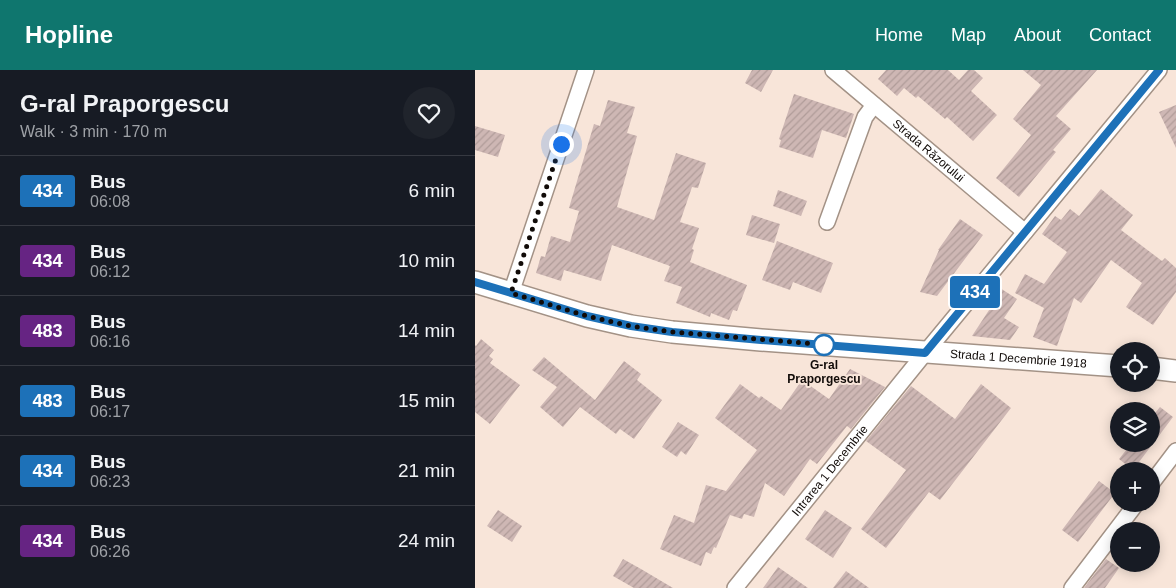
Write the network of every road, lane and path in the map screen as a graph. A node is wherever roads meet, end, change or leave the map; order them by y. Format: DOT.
graph roads {
  1 [pos="586,70"];
  2 [pos="833,70"];
  3 [pos="1159,70"];
  4 [pos="875,105"];
  5 [pos="827,222"];
  6 [pos="1025,232"];
  7 [pos="475,282"];
  8 [pos="511,293"];
  9 [pos="925,353"];
  10 [pos="1110,365"];
  11 [pos="1160,369"];
  12 [pos="1176,371"];
  13 [pos="1176,451"];
  14 [pos="1160,472"];
  15 [pos="1130,512"];
  16 [pos="735,588"];
  17 [pos="1072,588"];
  1 -- 8 [label="street"];
  2 -- 4 [label="street, Strada Răzorului"];
  3 -- 6 [label="street, Intrarea 1 Decembrie"];
  4 -- 5 [label="street"];
  4 -- 6 [label="street, Strada Răzorului"];
  6 -- 9 [label="street, Intrarea 1 Decembrie"];
  7 -- 8 [label="main road, Strada 1 Decembrie 1918"];
  8 -- 9 [label="main road, Strada 1 Decembrie 1918"];
  9 -- 10 [label="main road, Strada 1 Decembrie 1918"];
  9 -- 16 [label="street, Intrarea 1 Decembrie"];
  11 -- 12 [label="main road"];
  13 -- 14 [label="street"];
  15 -- 17 [label="street"];
}
